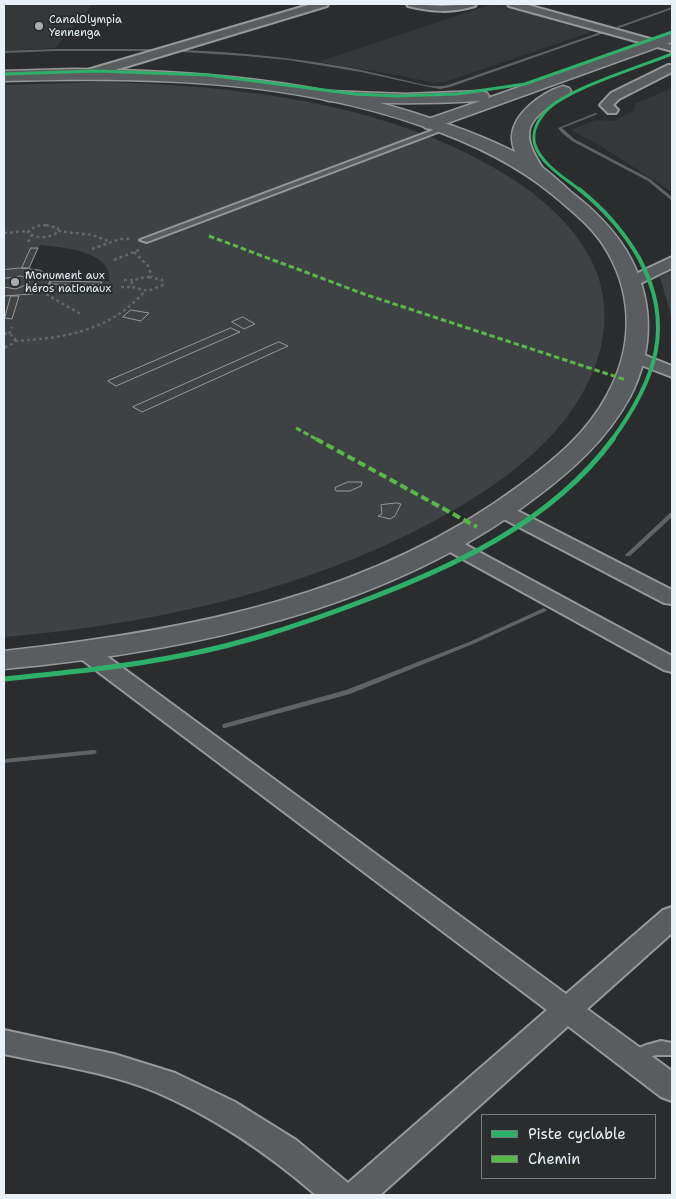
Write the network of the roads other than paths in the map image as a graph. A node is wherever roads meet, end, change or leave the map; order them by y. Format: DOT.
graph roads {
  1 [pos="323,4"];
  2 [pos="412,4"];
  3 [pos="471,4"];
  4 [pos="513,4"];
  5 [pos="672,38"];
  6 [pos="655,44"];
  7 [pos="672,49"];
  8 [pos="672,68"];
  9 [pos="88,74"];
  10 [pos="4,76"];
  11 [pos="539,85"];
  12 [pos="562,91"];
  13 [pos="329,96"];
  14 [pos="612,110"];
  15 [pos="443,128"];
  16 [pos="538,174"];
  17 [pos="144,240"];
  18 [pos="672,262"];
  19 [pos="631,282"];
  20 [pos="634,356"];
  21 [pos="672,372"];
  22 [pos="503,511"];
  23 [pos="448,543"];
  24 [pos="672,598"];
  25 [pos="85,651"];
  26 [pos="4,660"];
  27 [pos="672,665"];
  28 [pos="672,916"];
  29 [pos="567,1010"];
  30 [pos="4,1042"];
  31 [pos="672,1049"];
  32 [pos="631,1058"];
  33 [pos="672,1088"];
  34 [pos="339,1195"];
  35 [pos="358,1195"];
  1 -- 9 [label="street"];
  2 -- 3 [label="street"];
  4 -- 6 [label="street"];
  5 -- 6 [label="main road"];
  6 -- 7 [label="street"];
  6 -- 11 [label="main road"];
  7 -- 12 [label="main road"];
  8 -- 14 [label="street"];
  9 -- 10 [label="main road"];
  9 -- 13 [label="main road"];
  11 -- 13 [label="main road"];
  11 -- 15 [label="main road"];
  12 -- 15 [label="main road"];
  12 -- 16 [label="main road"];
  13 -- 15 [label="main road"];
  15 -- 16 [label="main road"];
  15 -- 17 [label="lane"];
  16 -- 19 [label="main road"];
  18 -- 19 [label="street"];
  19 -- 20 [label="main road"];
  20 -- 21 [label="street"];
  20 -- 22 [label="main road"];
  22 -- 23 [label="main road"];
  22 -- 24 [label="street"];
  23 -- 25 [label="main road"];
  23 -- 27 [label="street"];
  25 -- 26 [label="main road"];
  25 -- 29 [label="street"];
  28 -- 29 [label="street"];
  29 -- 32 [label="street"];
  29 -- 35 [label="street"];
  30 -- 34 [label="street"];
  31 -- 32 [label="lane"];
  32 -- 33 [label="street"];
}
